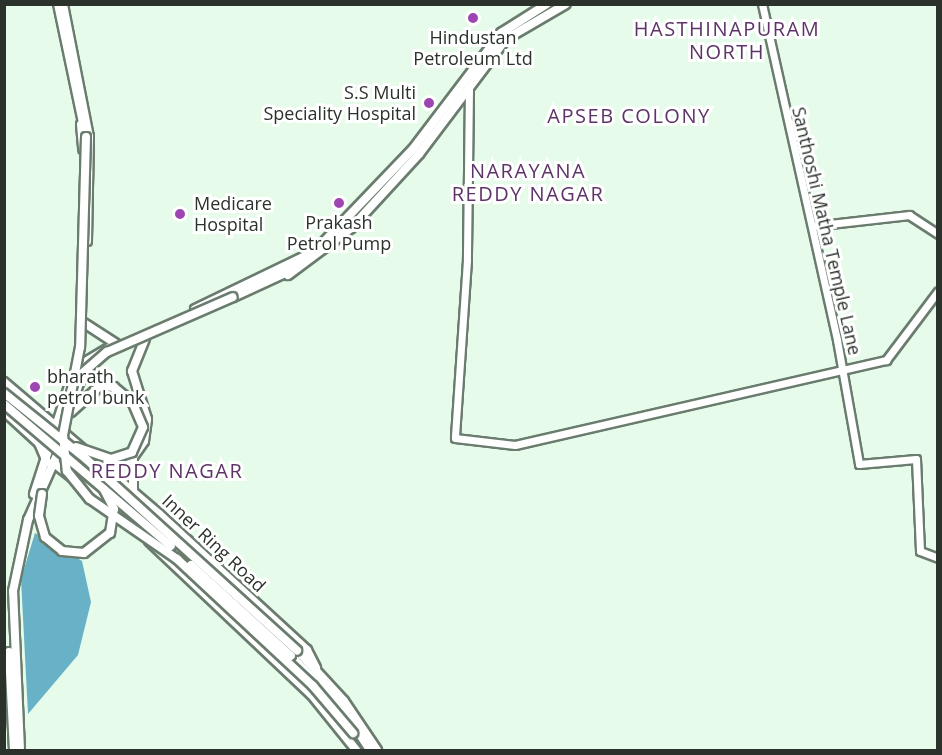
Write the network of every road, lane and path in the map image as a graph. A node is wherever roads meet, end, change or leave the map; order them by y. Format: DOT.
graph roads {
  1 [pos="56,4"];
  2 [pos="63,4"];
  3 [pos="547,4"];
  4 [pos="566,4"];
  5 [pos="762,4"];
  6 [pos="468,89"];
  7 [pos="88,193"];
  8 [pos="812,226"];
  9 [pos="938,234"];
  10 [pos="322,245"];
  11 [pos="938,291"];
  12 [pos="84,323"];
  13 [pos="145,338"];
  14 [pos="116,344"];
  15 [pos="80,369"];
  16 [pos="842,371"];
  17 [pos="4,382"];
  18 [pos="4,393"];
  19 [pos="64,403"];
  20 [pos="4,404"];
  21 [pos="42,410"];
  22 [pos="4,411"];
  23 [pos="71,412"];
  24 [pos="60,424"];
  25 [pos="27,430"];
  26 [pos="67,430"];
  27 [pos="67,443"];
  28 [pos="133,457"];
  29 [pos="51,462"];
  30 [pos="106,466"];
  31 [pos="77,479"];
  32 [pos="99,481"];
  33 [pos="43,490"];
  34 [pos="133,491"];
  35 [pos="159,514"];
  36 [pos="142,532"];
  37 [pos="18,549"];
  38 [pos="938,558"];
  39 [pos="294,653"];
  40 [pos="316,676"];
  41 [pos="305,688"];
  42 [pos="15,696"];
  43 [pos="14,750"];
  44 [pos="20,750"];
  45 [pos="356,750"];
  46 [pos="364,750"];
  47 [pos="370,750"];
  48 [pos="376,750"];
  1 -- 7 [label="street"];
  1 -- 15 [label="highway, bridge"];
  2 -- 7 [label="street"];
  3 -- 10 [label="main road"];
  4 -- 6 [label="main road"];
  5 -- 8 [label="street, Santhoshi Matha Temple Lane"];
  6 -- 13 [label="main road"];
  6 -- 16 [label="street"];
  7 -- 12 [label="street"];
  7 -- 15 [label="street"];
  8 -- 9 [label="street"];
  8 -- 16 [label="street, Santhoshi Matha Temple Lane"];
  10 -- 14 [label="main road"];
  10 -- 15 [label="highway, bridge"];
  11 -- 16 [label="street"];
  12 -- 14 [label="main road"];
  12 -- 15 [label="street"];
  13 -- 15 [label="main road"];
  13 -- 28 [label="main road"];
  14 -- 15 [label="main road"];
  15 -- 19 [label="main road"];
  15 -- 23 [label="main road"];
  15 -- 46 [label="highway, bridge"];
  16 -- 38 [label="street, Santhoshi Matha Temple Lane"];
  17 -- 21 [label="main road, Inner Ring Road"];
  18 -- 27 [label="highway, bridge"];
  19 -- 21 [label="main road"];
  19 -- 24 [label="main road"];
  20 -- 32 [label="highway, bridge"];
  21 -- 24 [label="main road, Inner Ring Road"];
  21 -- 25 [label="main road"];
  22 -- 25 [label="main road"];
  23 -- 26 [label="main road"];
  23 -- 27 [label="highway, bridge"];
  24 -- 26 [label="main road, Inner Ring Road"];
  24 -- 29 [label="main road"];
  25 -- 29 [label="main road"];
  26 -- 29 [label="main road"];
  26 -- 30 [label="main road, Inner Ring Road"];
  27 -- 39 [label="highway, bridge"];
  28 -- 30 [label="main road"];
  28 -- 34 [label="main road"];
  29 -- 31 [label="main road"];
  29 -- 33 [label="main road"];
  29 -- 37 [label="main road"];
  30 -- 31 [label="main road"];
  30 -- 34 [label="main road, Inner Ring Road"];
  31 -- 36 [label="main road"];
  32 -- 33 [label="highway, bridge"];
  32 -- 39 [label="highway, bridge"];
  33 -- 37 [label="main road"];
  34 -- 35 [label="main road, Inner Ring Road"];
  35 -- 36 [label="main road"];
  35 -- 40 [label="main road, Inner Ring Road"];
  36 -- 41 [label="main road"];
  37 -- 42 [label="main road"];
  39 -- 40 [label="highway"];
  40 -- 41 [label="highway"];
  40 -- 47 [label="highway"];
  40 -- 48 [label="highway, Inner Ring Road"];
  41 -- 45 [label="main road"];
  42 -- 43 [label="main road"];
  42 -- 44 [label="main road"];
}
